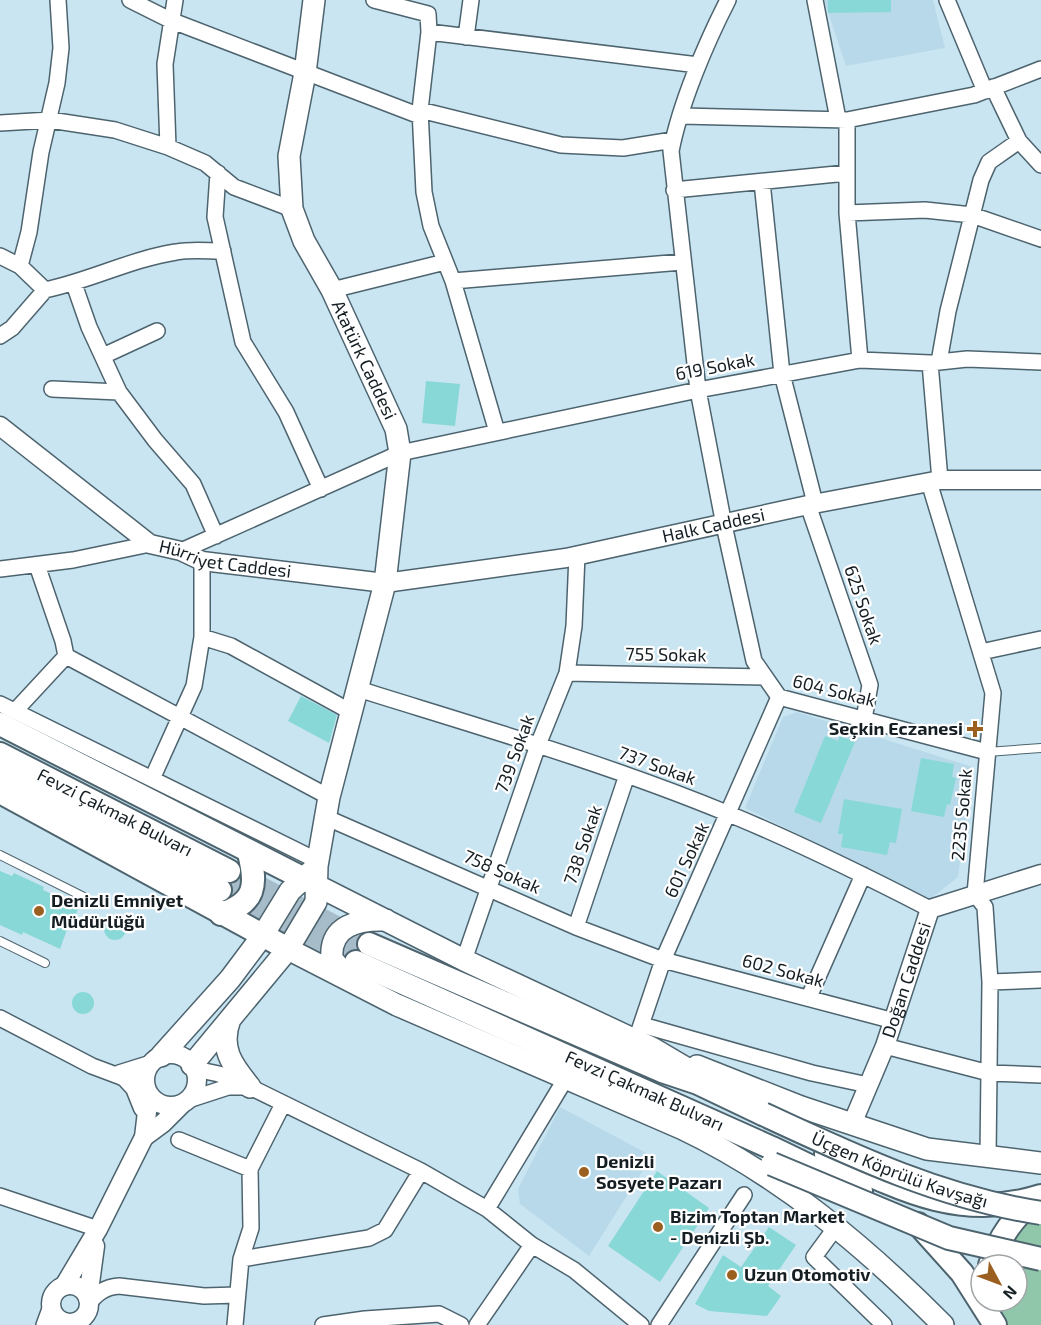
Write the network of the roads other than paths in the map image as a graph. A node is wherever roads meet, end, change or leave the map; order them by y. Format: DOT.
graph roads {
  1 [pos="58,0"];
  2 [pos="130,0"];
  3 [pos="175,0"];
  4 [pos="314,0"];
  5 [pos="374,0"];
  6 [pos="471,0"];
  7 [pos="728,0"];
  8 [pos="814,0"];
  9 [pos="947,0"];
  10 [pos="170,20"];
  11 [pos="429,32"];
  12 [pos="466,37"];
  13 [pos="699,65"];
  14 [pos="1041,69"];
  15 [pos="305,73"];
  16 [pos="989,89"];
  17 [pos="420,113"];
  18 [pos="682,116"];
  19 [pos="843,119"];
  20 [pos="50,120"];
  21 [pos="0,123"];
  22 [pos="673,140"];
  23 [pos="1019,141"];
  24 [pos="168,147"];
  25 [pos="1041,165"];
  26 [pos="218,173"];
  27 [pos="847,173"];
  28 [pos="762,182"];
  29 [pos="674,190"];
  30 [pos="292,209"];
  31 [pos="847,213"];
  32 [pos="972,215"];
  33 [pos="1041,239"];
  34 [pos="223,251"];
  35 [pos="0,256"];
  36 [pos="445,262"];
  37 [pos="682,262"];
  38 [pos="20,266"];
  39 [pos="453,280"];
  40 [pos="74,284"];
  41 [pos="45,290"];
  42 [pos="332,290"];
  43 [pos="157,331"];
  44 [pos="0,336"];
  45 [pos="103,356"];
  46 [pos="860,360"];
  47 [pos="935,362"];
  48 [pos="1041,362"];
  49 [pos="782,374"];
  50 [pos="52,389"];
  51 [pos="698,390"];
  52 [pos="119,392"];
  53 [pos="0,426"];
  54 [pos="497,432"];
  55 [pos="399,453"];
  56 [pos="1041,480"];
  57 [pos="935,481"];
  58 [pos="321,489"];
  59 [pos="811,504"];
  60 [pos="723,525"];
  61 [pos="216,536"];
  62 [pos="150,544"];
  63 [pos="181,551"];
  64 [pos="577,555"];
  65 [pos="202,561"];
  66 [pos="37,565"];
  67 [pos="0,568"];
  68 [pos="385,583"];
  69 [pos="202,637"];
  70 [pos="1041,639"];
  71 [pos="981,652"];
  72 [pos="66,656"];
  73 [pos="567,673"];
  74 [pos="765,677"];
  75 [pos="358,689"];
  76 [pos="779,698"];
  77 [pos="0,704"];
  78 [pos="353,713"];
  79 [pos="7,718"];
  80 [pos="181,719"];
  81 [pos="864,719"];
  82 [pos="538,745"];
  83 [pos="1041,748"];
  84 [pos="987,752"];
  85 [pos="0,754"];
  86 [pos="0,775"];
  87 [pos="627,776"];
  88 [pos="152,779"];
  89 [pos="0,792"];
  90 [pos="327,807"];
  91 [pos="729,814"];
  92 [pos="249,853"];
  93 [pos="0,855"];
  94 [pos="313,873"];
  95 [pos="1041,874"];
  96 [pos="863,875"];
  97 [pos="489,887"];
  98 [pos="975,894"];
  99 [pos="84,897"];
  100 [pos="930,909"];
  101 [pos="221,914"];
  102 [pos="386,920"];
  103 [pos="576,927"];
  104 [pos="263,935"];
  105 [pos="0,941"];
  106 [pos="369,944"];
  107 [pos="288,949"];
  108 [pos="464,960"];
  109 [pos="663,960"];
  110 [pos="45,963"];
  111 [pos="355,972"];
  112 [pos="1041,980"];
  113 [pos="990,982"];
  114 [pos="809,997"];
  115 [pos="231,1016"];
  116 [pos="0,1018"];
  117 [pos="894,1021"];
  118 [pos="643,1038"];
  119 [pos="885,1046"];
  120 [pos="156,1060"];
  121 [pos="193,1067"];
  122 [pos="662,1071"];
  123 [pos="989,1073"];
  124 [pos="121,1075"];
  125 [pos="1041,1075"];
  126 [pos="567,1078"];
  127 [pos="868,1085"];
  128 [pos="250,1088"];
  129 [pos="148,1091"];
  130 [pos="185,1102"];
  131 [pos="283,1104"];
  132 [pos="674,1104"];
  133 [pos="763,1114"];
  134 [pos="852,1124"];
  135 [pos="146,1129"];
  136 [pos="179,1140"];
  137 [pos="707,1141"];
  138 [pos="988,1158"];
  139 [pos="1041,1163"];
  140 [pos="772,1164"];
  141 [pos="250,1169"];
  142 [pos="421,1171"];
  143 [pos="744,1195"];
  144 [pos="0,1196"];
  145 [pos="1041,1197"];
  146 [pos="487,1209"];
  147 [pos="1041,1214"];
  148 [pos="836,1227"];
  149 [pos="98,1229"];
  150 [pos="532,1245"];
  151 [pos="996,1253"];
  152 [pos="241,1259"];
  153 [pos="1041,1259"];
  154 [pos="64,1286"];
  155 [pos="237,1295"];
  156 [pos="51,1306"];
  157 [pos="89,1309"];
  158 [pos="625,1313"];
  159 [pos="993,1316"];
  160 [pos="63,1323"];
  161 [pos="44,1325"];
  162 [pos="235,1325"];
  163 [pos="323,1325"];
  164 [pos="461,1325"];
  165 [pos="477,1325"];
  166 [pos="615,1325"];
  167 [pos="641,1325"];
  168 [pos="659,1325"];
  169 [pos="884,1325"];
  170 [pos="943,1325"];
  1 -- 20 [label="street"];
  2 -- 10 [label="street"];
  3 -- 10 [label="street"];
  4 -- 15 [label="main road, Atatürk Caddesi"];
  5 -- 11 [label="street"];
  6 -- 12 [label="street"];
  7 -- 13 [label="street, 604 Sokak"];
  8 -- 19 [label="street"];
  9 -- 16 [label="street"];
  10 -- 15 [label="street"];
  10 -- 24 [label="street"];
  11 -- 12 [label="street"];
  11 -- 17 [label="street"];
  12 -- 13 [label="street"];
  13 -- 18 [label="street, 604 Sokak"];
  14 -- 16 [label="street"];
  15 -- 17 [label="street"];
  15 -- 30 [label="main road, Atatürk Caddesi"];
  16 -- 19 [label="street"];
  16 -- 23 [label="street"];
  17 -- 22 [label="street"];
  17 -- 36 [label="street"];
  18 -- 19 [label="street"];
  18 -- 22 [label="street, 604 Sokak"];
  19 -- 27 [label="street"];
  20 -- 21 [label="street"];
  20 -- 24 [label="street"];
  20 -- 38 [label="street"];
  22 -- 29 [label="street, 604 Sokak"];
  23 -- 25 [label="street"];
  23 -- 32 [label="street, 2235 Sokak"];
  24 -- 26 [label="street"];
  26 -- 30 [label="street"];
  26 -- 34 [label="street"];
  27 -- 28 [label="street"];
  27 -- 31 [label="street"];
  28 -- 29 [label="street"];
  28 -- 49 [label="street, 625 Sokak"];
  29 -- 37 [label="street, 604 Sokak"];
  30 -- 42 [label="main road, Atatürk Caddesi"];
  31 -- 32 [label="street"];
  31 -- 46 [label="street"];
  32 -- 33 [label="street"];
  32 -- 47 [label="street, 2235 Sokak"];
  34 -- 40 [label="street"];
  34 -- 58 [label="street"];
  35 -- 38 [label="street"];
  36 -- 39 [label="street"];
  36 -- 42 [label="street"];
  37 -- 39 [label="street"];
  37 -- 51 [label="street, 604 Sokak"];
  38 -- 41 [label="street"];
  39 -- 54 [label="street"];
  40 -- 41 [label="street"];
  40 -- 45 [label="street"];
  41 -- 44 [label="street"];
  42 -- 55 [label="main road, Atatürk Caddesi"];
  43 -- 45 [label="street"];
  45 -- 52 [label="street"];
  46 -- 47 [label="street, 619 Sokak"];
  46 -- 49 [label="street, 619 Sokak"];
  47 -- 48 [label="street, 619 Sokak"];
  47 -- 57 [label="street, 2235 Sokak"];
  49 -- 51 [label="street, 619 Sokak"];
  49 -- 59 [label="street, 625 Sokak"];
  50 -- 52 [label="street"];
  51 -- 54 [label="street, 619 Sokak"];
  51 -- 60 [label="street, 604 Sokak"];
  52 -- 61 [label="street"];
  53 -- 62 [label="street, Hürriyet Caddesi"];
  54 -- 55 [label="street, 619 Sokak"];
  55 -- 58 [label="street, 619 Sokak"];
  55 -- 68 [label="main road, Atatürk Caddesi"];
  56 -- 57 [label="street, Halk Caddesi"];
  57 -- 59 [label="street, Halk Caddesi"];
  57 -- 71 [label="street, 2235 Sokak"];
  58 -- 61 [label="street, 619 Sokak"];
  59 -- 60 [label="street, Halk Caddesi"];
  59 -- 81 [label="street, 625 Sokak"];
  60 -- 64 [label="street, Halk Caddesi"];
  60 -- 74 [label="street, 604 Sokak"];
  61 -- 63 [label="street, 619 Sokak"];
  62 -- 63 [label="street, Hürriyet Caddesi"];
  62 -- 66 [label="street"];
  63 -- 65 [label="street, Hürriyet Caddesi"];
  64 -- 68 [label="street, Halk Caddesi"];
  64 -- 73 [label="street, 739 Sokak"];
  65 -- 68 [label="street, Hürriyet Caddesi"];
  65 -- 69 [label="street"];
  66 -- 67 [label="street"];
  66 -- 72 [label="street"];
  68 -- 75 [label="main road, Atatürk Caddesi"];
  69 -- 78 [label="street"];
  69 -- 80 [label="street"];
  70 -- 71 [label="street"];
  71 -- 84 [label="street, 2235 Sokak"];
  72 -- 79 [label="street"];
  72 -- 80 [label="street, 758 Sokak"];
  73 -- 74 [label="street, 755 Sokak"];
  73 -- 82 [label="street, 739 Sokak"];
  74 -- 76 [label="street, 604 Sokak"];
  75 -- 78 [label="main road, Atatürk Caddesi"];
  75 -- 82 [label="street, 737 Sokak"];
  76 -- 81 [label="street, 604 Sokak"];
  76 -- 91 [label="street, 601 Sokak"];
  77 -- 79 [label="street"];
  78 -- 90 [label="main road, Atatürk Caddesi"];
  79 -- 88 [label="street"];
  79 -- 92 [label="main road"];
  80 -- 88 [label="street"];
  80 -- 90 [label="street, 758 Sokak"];
  81 -- 84 [label="street, 604 Sokak"];
  82 -- 87 [label="street, 737 Sokak"];
  82 -- 97 [label="street, 739 Sokak"];
  83 -- 84 [label="lane"];
  84 -- 98 [label="street, 2235 Sokak"];
  85 -- 86 [label="main road, Fevzi Çakmak Bulvarı"];
  87 -- 91 [label="street, 737 Sokak"];
  87 -- 103 [label="street, 738 Sokak"];
  88 -- 94 [label="street"];
  89 -- 101 [label="main road"];
  90 -- 94 [label="main road, Atatürk Caddesi"];
  90 -- 97 [label="street, 758 Sokak"];
  91 -- 96 [label="street, 737 Sokak"];
  91 -- 109 [label="street, 601 Sokak"];
  92 -- 94 [label="main road"];
  92 -- 101 [label="main road"];
  93 -- 99 [label="lane"];
  94 -- 102 [label="main road"];
  94 -- 104 [label="main road"];
  94 -- 107 [label="main road, Atatürk Caddesi"];
  95 -- 98 [label="street, Doğan Caddesi"];
  96 -- 100 [label="street, 737 Sokak"];
  96 -- 114 [label="street"];
  97 -- 103 [label="street, 758 Sokak"];
  97 -- 108 [label="street, 739 Sokak"];
  98 -- 100 [label="street, Doğan Caddesi"];
  98 -- 113 [label="street, 2235 Sokak"];
  100 -- 117 [label="street, Doğan Caddesi"];
  101 -- 104 [label="main road"];
  102 -- 108 [label="main road"];
  102 -- 111 [label="main road"];
  103 -- 109 [label="street, 758 Sokak"];
  104 -- 107 [label="main road"];
  104 -- 120 [label="main road"];
  105 -- 110 [label="lane"];
  106 -- 122 [label="main road, Fevzi Çakmak Bulvarı"];
  107 -- 111 [label="main road"];
  107 -- 115 [label="main road, Atatürk Caddesi"];
  108 -- 118 [label="main road"];
  109 -- 114 [label="street, 602 Sokak"];
  109 -- 118 [label="street, 601 Sokak"];
  111 -- 126 [label="main road"];
  111 -- 132 [label="main road, Fevzi Çakmak Bulvarı"];
  112 -- 113 [label="street"];
  113 -- 123 [label="street, 2235 Sokak"];
  114 -- 117 [label="street, 602 Sokak"];
  115 -- 121 [label="main road, Atatürk Caddesi"];
  115 -- 128 [label="main road"];
  116 -- 124 [label="street"];
  117 -- 119 [label="street, Doğan Caddesi"];
  118 -- 127 [label="street"];
  118 -- 133 [label="main road"];
  118 -- 134 [label="main road"];
  119 -- 123 [label="street"];
  119 -- 127 [label="street, Doğan Caddesi"];
  120 -- 121 [label="street"];
  120 -- 124 [label="street"];
  120 -- 129 [label="street"];
  121 -- 128 [label="street"];
  121 -- 130 [label="street"];
  122 -- 133 [label="main road, Fevzi Çakmak Bulvarı"];
  122 -- 145 [label="main road"];
  123 -- 125 [label="street"];
  123 -- 138 [label="street, 2235 Sokak"];
  124 -- 129 [label="street"];
  124 -- 135 [label="street"];
  126 -- 137 [label="main road"];
  126 -- 146 [label="street"];
  127 -- 134 [label="street, Doğan Caddesi"];
  128 -- 130 [label="street"];
  128 -- 131 [label="street"];
  129 -- 130 [label="street"];
  129 -- 135 [label="street"];
  130 -- 135 [label="street"];
  131 -- 141 [label="street"];
  131 -- 142 [label="street"];
  132 -- 140 [label="main road"];
  132 -- 159 [label="main road, Fevzi Çakmak Bulvarı"];
  133 -- 147 [label="main road, Üçgen Köprülü Kavşağı, bridge"];
  134 -- 138 [label="main road"];
  135 -- 149 [label="street"];
  136 -- 141 [label="street"];
  137 -- 140 [label="main road"];
  137 -- 148 [label="main road"];
  138 -- 139 [label="main road"];
  140 -- 153 [label="main road, bridge"];
  141 -- 152 [label="street"];
  142 -- 146 [label="street"];
  142 -- 152 [label="street"];
  143 -- 168 [label="street"];
  144 -- 149 [label="street"];
  145 -- 151 [label="main road"];
  146 -- 150 [label="street"];
  148 -- 169 [label="street"];
  148 -- 170 [label="main road"];
  149 -- 154 [label="street"];
  149 -- 157 [label="street"];
  150 -- 158 [label="street"];
  150 -- 165 [label="street"];
  152 -- 155 [label="street"];
  154 -- 156 [label="street"];
  154 -- 157 [label="street"];
  155 -- 157 [label="street"];
  155 -- 162 [label="street"];
  156 -- 160 [label="street"];
  156 -- 161 [label="street"];
  157 -- 160 [label="street"];
  158 -- 166 [label="street"];
  158 -- 167 [label="street"];
  163 -- 164 [label="street"];
}
